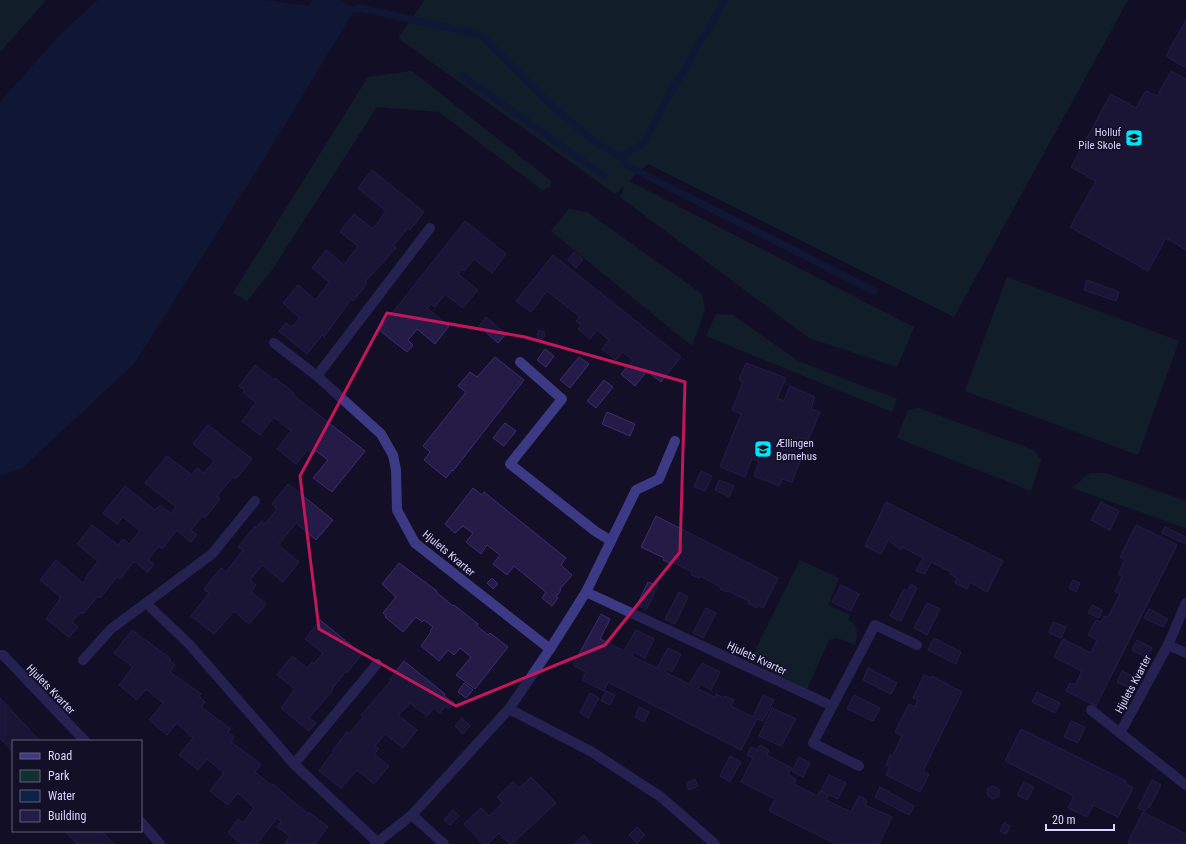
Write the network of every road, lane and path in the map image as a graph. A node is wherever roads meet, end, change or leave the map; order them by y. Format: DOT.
graph roads {
  1 [pos="430,228"];
  2 [pos="274,343"];
  3 [pos="520,362"];
  4 [pos="317,376"];
  5 [pos="675,441"];
  6 [pos="255,501"];
  7 [pos="611,541"];
  8 [pos="586,592"];
  9 [pos="146,603"];
  10 [pos="1186,603"];
  11 [pos="917,645"];
  12 [pos="1168,645"];
  13 [pos="550,649"];
  14 [pos="1186,653"];
  15 [pos="0,655"];
  16 [pos="83,660"];
  17 [pos="377,664"];
  18 [pos="832,706"];
  19 [pos="509,709"];
  20 [pos="1091,710"];
  21 [pos="1120,733"];
  22 [pos="83,740"];
  23 [pos="294,764"];
  24 [pos="859,766"];
  25 [pos="1186,785"];
  26 [pos="412,815"];
  27 [pos="142,823"];
  28 [pos="376,843"];
  29 [pos="160,844"];
  30 [pos="444,844"];
  31 [pos="715,844"];
  1 -- 4 [label="street"];
  2 -- 4 [label="street, Hjulets Kvarter"];
  3 -- 7 [label="street"];
  4 -- 13 [label="street, Hjulets Kvarter"];
  5 -- 7 [label="street"];
  6 -- 9 [label="street"];
  7 -- 8 [label="street"];
  8 -- 13 [label="street"];
  8 -- 18 [label="street, Hjulets Kvarter"];
  9 -- 16 [label="street"];
  9 -- 23 [label="street"];
  10 -- 12 [label="street, Hjulets Kvarter"];
  11 -- 18 [label="street"];
  12 -- 14 [label="street"];
  12 -- 21 [label="street, Hjulets Kvarter"];
  13 -- 19 [label="street"];
  15 -- 22 [label="street, Hjulets Kvarter"];
  17 -- 23 [label="street"];
  18 -- 24 [label="street"];
  19 -- 26 [label="street"];
  19 -- 31 [label="street"];
  20 -- 21 [label="street, Hjulets Kvarter"];
  21 -- 25 [label="street, Hjulets Kvarter"];
  23 -- 28 [label="street"];
  26 -- 28 [label="street"];
  26 -- 30 [label="street"];
  27 -- 29 [label="street"];
}
